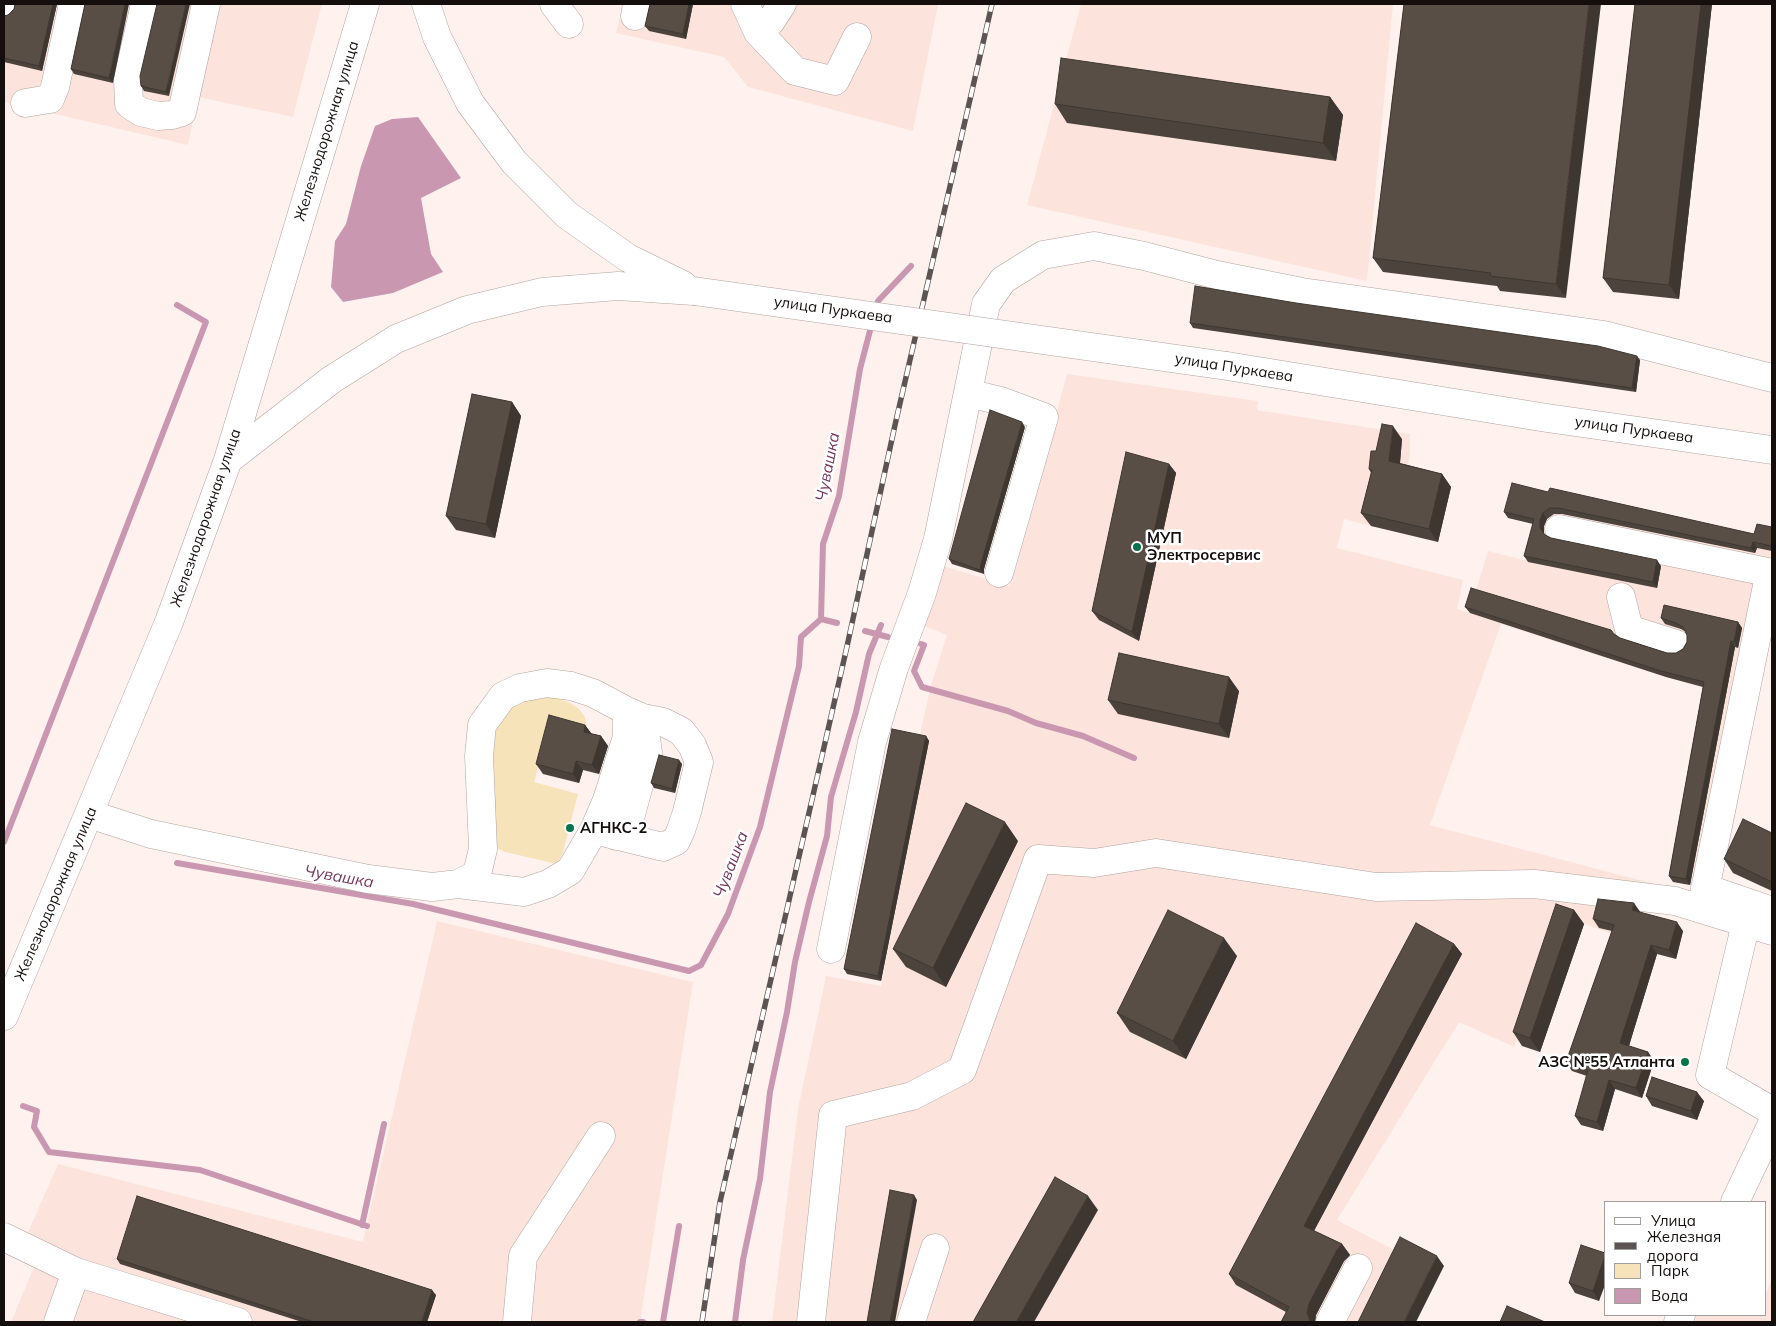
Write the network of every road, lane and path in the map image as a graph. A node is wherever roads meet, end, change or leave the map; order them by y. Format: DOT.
graph roads {
  1 [pos="74,4"];
  2 [pos="144,4"];
  3 [pos="206,4"];
  4 [pos="365,4"];
  5 [pos="426,4"];
  6 [pos="745,4"];
  7 [pos="782,4"];
  8 [pos="758,32"];
  9 [pos="857,36"];
  10 [pos="25,103"];
  11 [pos="694,291"];
  12 [pos="1772,378"];
  13 [pos="968,393"];
  14 [pos="1772,450"];
  15 [pos="228,460"];
  16 [pos="1559,529"];
  17 [pos="999,573"];
  18 [pos="1770,577"];
  19 [pos="1621,598"];
  20 [pos="1676,644"];
  21 [pos="635,714"];
  22 [pos="89,814"];
  23 [pos="605,833"];
  24 [pos="458,884"];
  25 [pos="1703,898"];
  26 [pos="1772,911"];
  27 [pos="1746,923"];
  28 [pos="1772,932"];
  29 [pos="831,949"];
  30 [pos="4,1016"];
  31 [pos="1772,1110"];
  32 [pos="1772,1124"];
  33 [pos="601,1136"];
  34 [pos="1735,1201"];
  35 [pos="4,1237"];
  36 [pos="935,1248"];
  37 [pos="1358,1268"];
  38 [pos="76,1272"];
  39 [pos="58,1322"];
  40 [pos="238,1322"];
  41 [pos="517,1322"];
  42 [pos="811,1322"];
  43 [pos="911,1322"];
  44 [pos="1330,1322"];
  1 -- 10 [label="main road"];
  2 -- 3 [label="main road"];
  4 -- 15 [label="main road, Железнодорожная улица"];
  5 -- 11 [label="main road"];
  6 -- 8 [label="main road"];
  7 -- 8 [label="main road"];
  8 -- 9 [label="main road"];
  11 -- 14 [label="main road, улица Пуркаева, bridge"];
  11 -- 15 [label="main road"];
  12 -- 13 [label="main road"];
  13 -- 17 [label="main road"];
  13 -- 29 [label="main road"];
  15 -- 22 [label="main road, Железнодорожная улица"];
  16 -- 18 [label="main road"];
  18 -- 25 [label="main road"];
  19 -- 20 [label="main road"];
  21 -- 23 [label="main road"];
  21 -- 23 [label="main road"];
  21 -- 24 [label="main road"];
  22 -- 24 [label="main road"];
  22 -- 30 [label="main road, Железнодорожная улица"];
  23 -- 24 [label="main road"];
  25 -- 26 [label="main road"];
  25 -- 27 [label="main road"];
  25 -- 42 [label="main road"];
  27 -- 28 [label="main road"];
  27 -- 31 [label="main road"];
  32 -- 34 [label="main road"];
  33 -- 41 [label="main road"];
  35 -- 38 [label="main road"];
  36 -- 43 [label="main road"];
  37 -- 44 [label="main road"];
  38 -- 39 [label="main road"];
  38 -- 40 [label="main road"];
}
